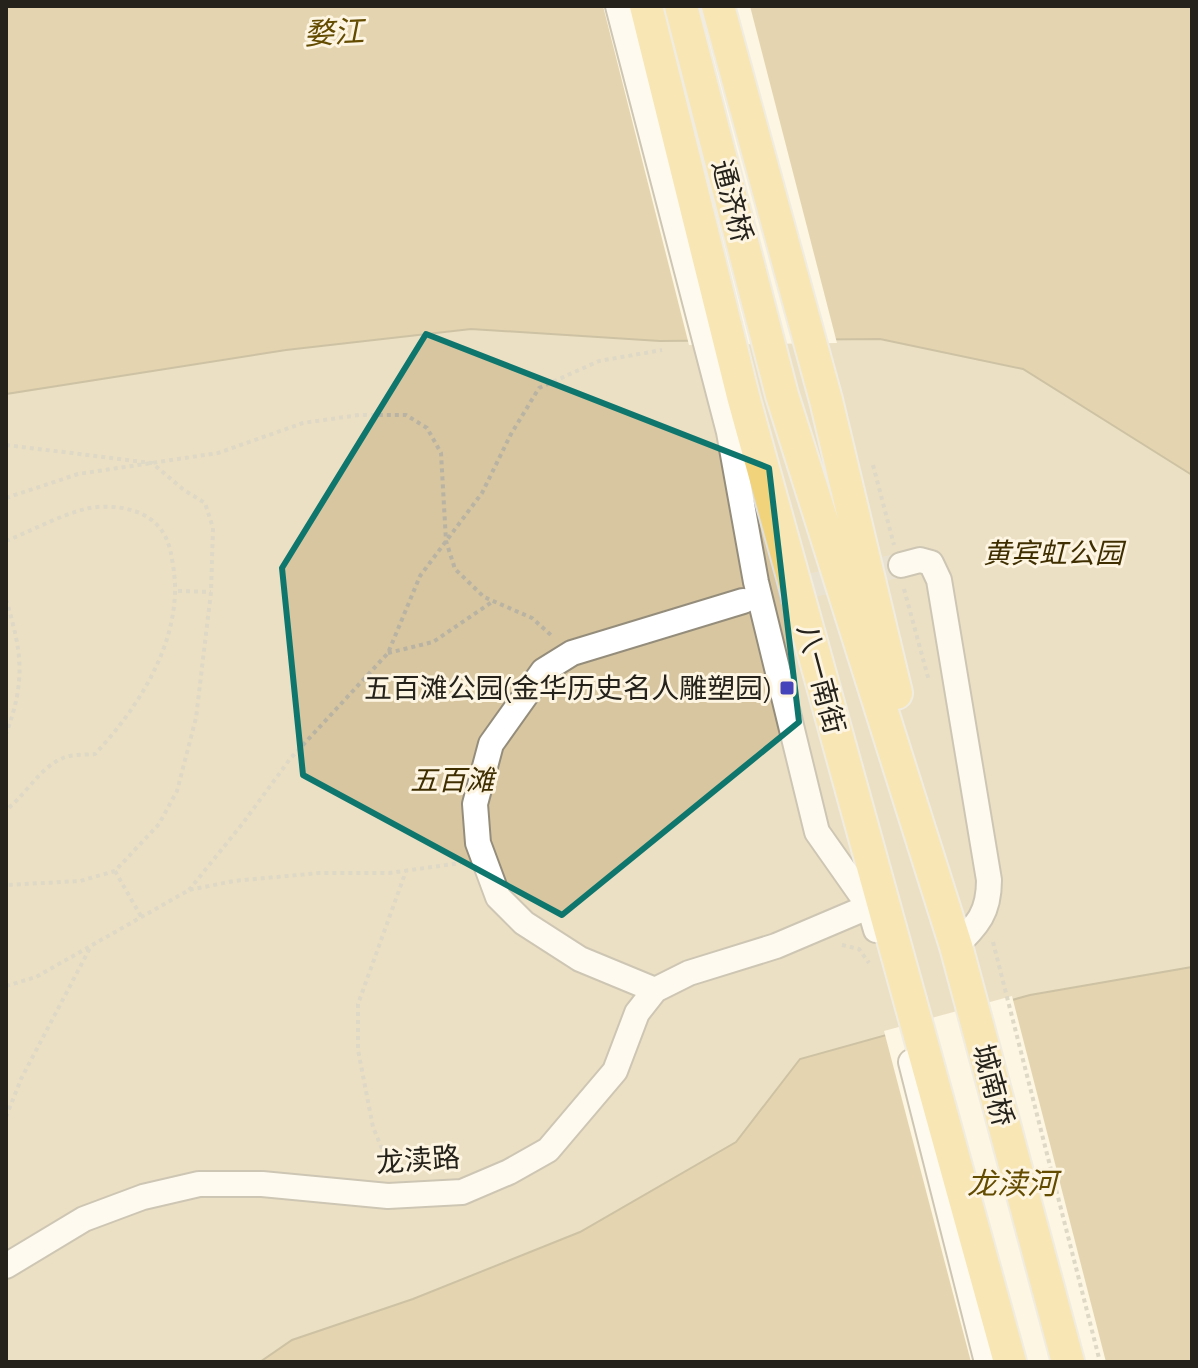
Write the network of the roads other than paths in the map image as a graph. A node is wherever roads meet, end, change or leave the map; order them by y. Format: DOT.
graph roads {
  1 [pos="618,6"];
  2 [pos="646,6"];
  3 [pos="681,6"];
  4 [pos="718,6"];
  5 [pos="782,395"];
  6 [pos="743,396"];
  7 [pos="901,565"];
  8 [pos="743,601"];
  9 [pos="932,873"];
  10 [pos="876,904"];
  11 [pos="956,946"];
  12 [pos="888,968"];
  13 [pos="655,990"];
  14 [pos="6,1266"];
  15 [pos="987,1362"];
  16 [pos="1010,1362"];
  17 [pos="1068,1362"];
  1 -- 10 [label="street"];
  2 -- 6 [label="main road, 通济桥"];
  3 -- 5 [label="main road, 通济桥"];
  4 -- 9 [label="main road"];
  5 -- 9 [label="main road, 八一南街"];
  6 -- 10 [label="main road, 八一南街"];
  7 -- 11 [label="street"];
  8 -- 13 [label="street"];
  9 -- 11 [label="main road, 八一南街"];
  10 -- 12 [label="main road, 八一南街"];
  10 -- 13 [label="street"];
  11 -- 17 [label="main road, 城南桥"];
  12 -- 15 [label="street"];
  12 -- 16 [label="main road, 城南桥"];
  13 -- 14 [label="street, 龙渎路"];
}
